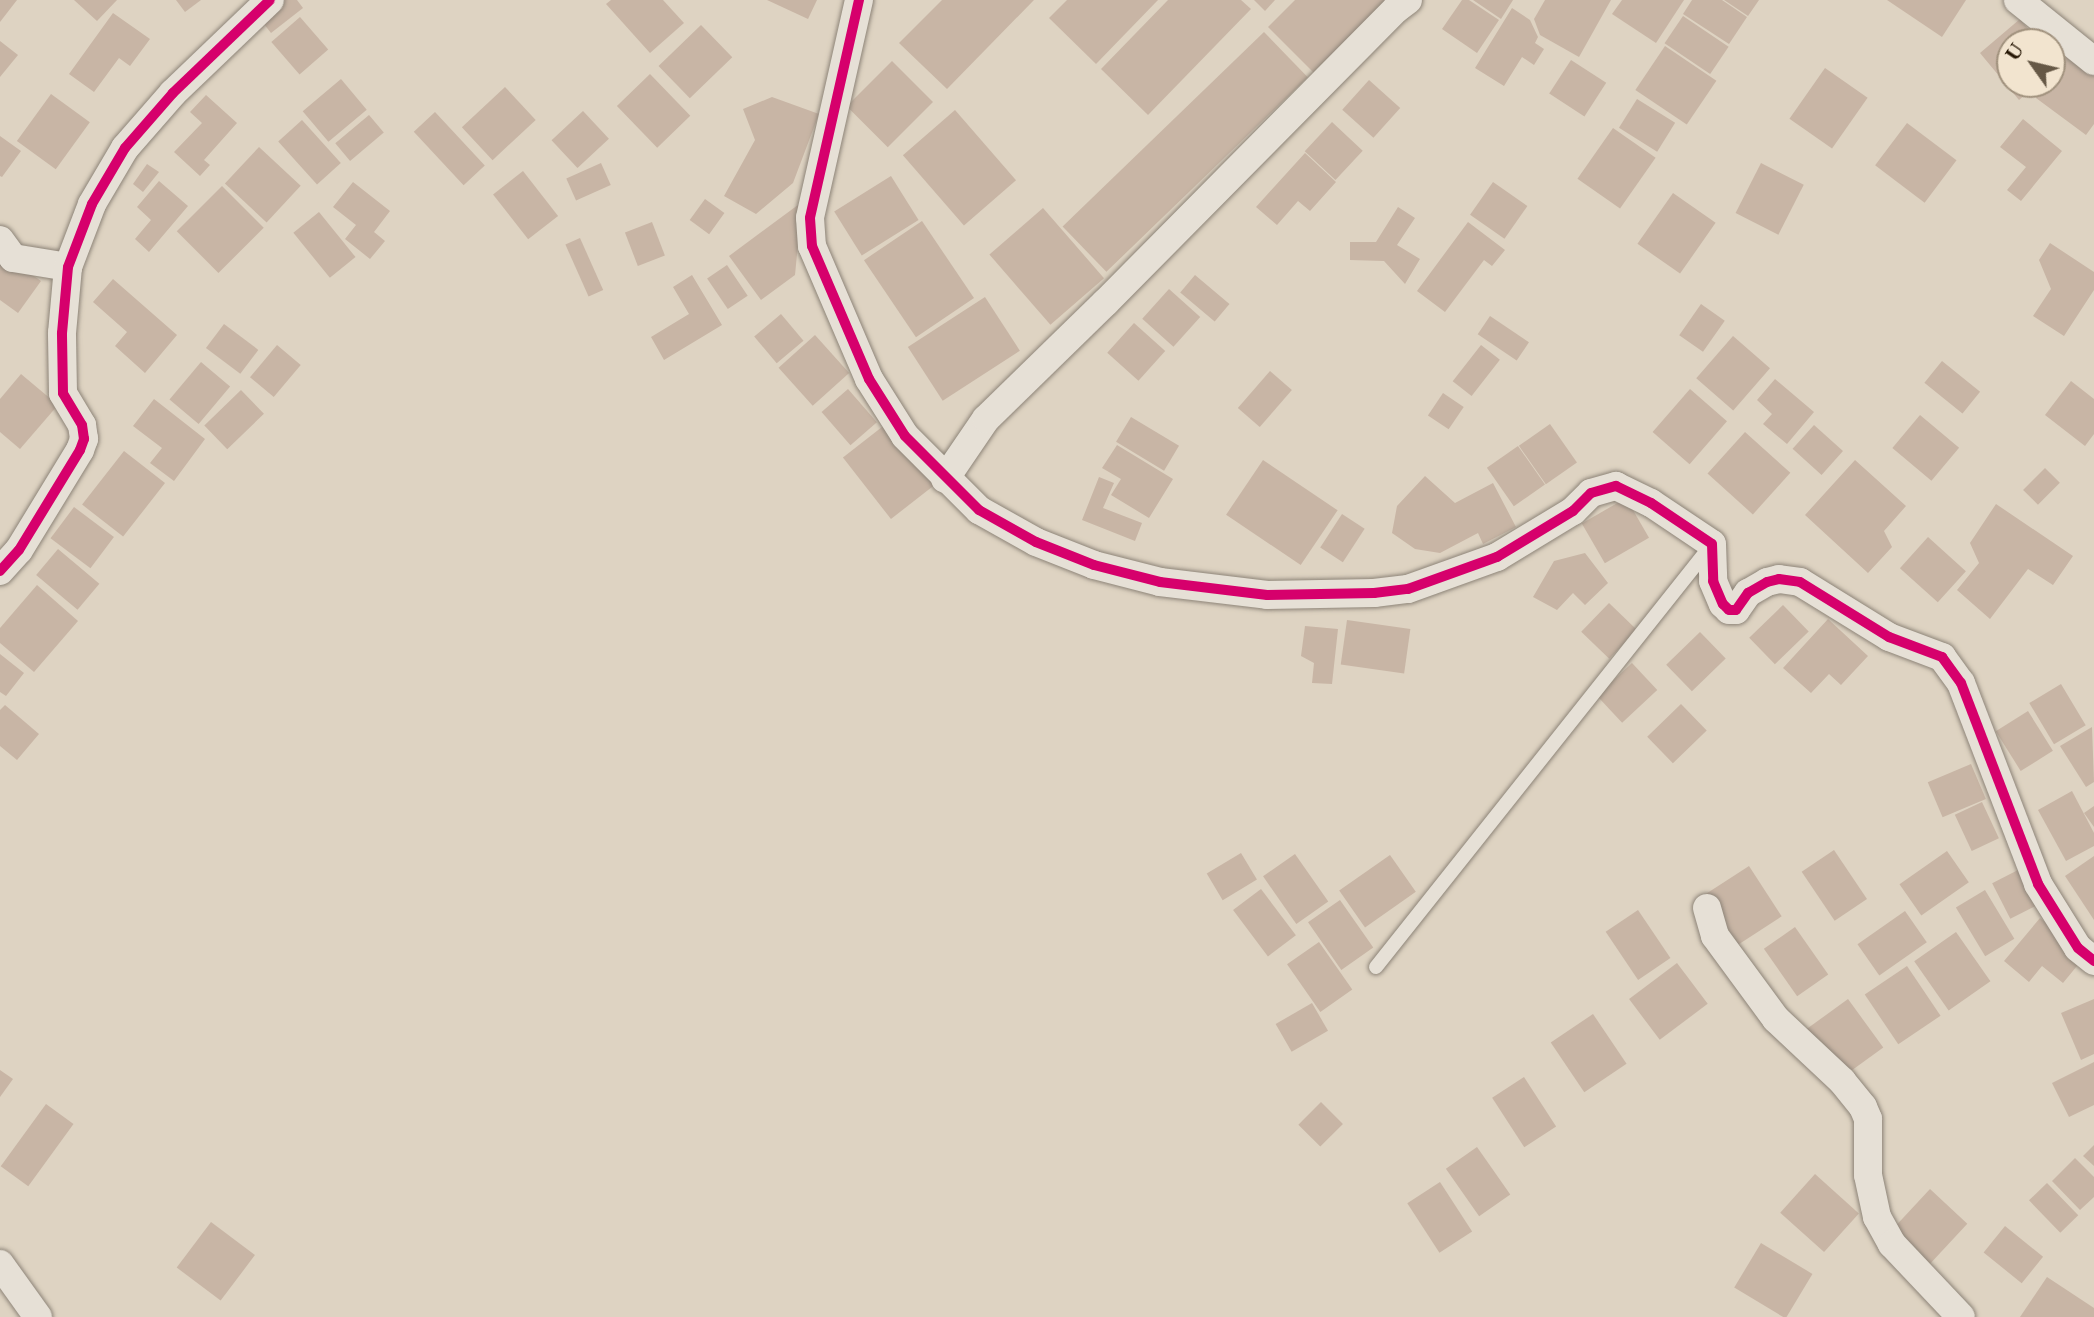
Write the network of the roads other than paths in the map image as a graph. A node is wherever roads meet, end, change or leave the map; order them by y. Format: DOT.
graph roads {
  1 [pos="270,0"];
  2 [pos="859,0"];
  3 [pos="1408,0"];
  4 [pos="2018,0"];
  5 [pos="2094,61"];
  6 [pos="0,240"];
  7 [pos="68,267"];
  8 [pos="945,479"];
  9 [pos="1712,544"];
  10 [pos="0,571"];
  11 [pos="1707,908"];
  12 [pos="2094,961"];
  13 [pos="1376,967"];
  14 [pos="0,1264"];
  15 [pos="38,1317"];
  16 [pos="1961,1317"];
  1 -- 7 [label="street"];
  2 -- 8 [label="street"];
  3 -- 8 [label="street"];
  4 -- 5 [label="street"];
  6 -- 7 [label="street"];
  7 -- 10 [label="street"];
  8 -- 9 [label="street"];
  9 -- 12 [label="street"];
  9 -- 13 [label="lane"];
  11 -- 16 [label="street"];
  14 -- 15 [label="street"];
}
